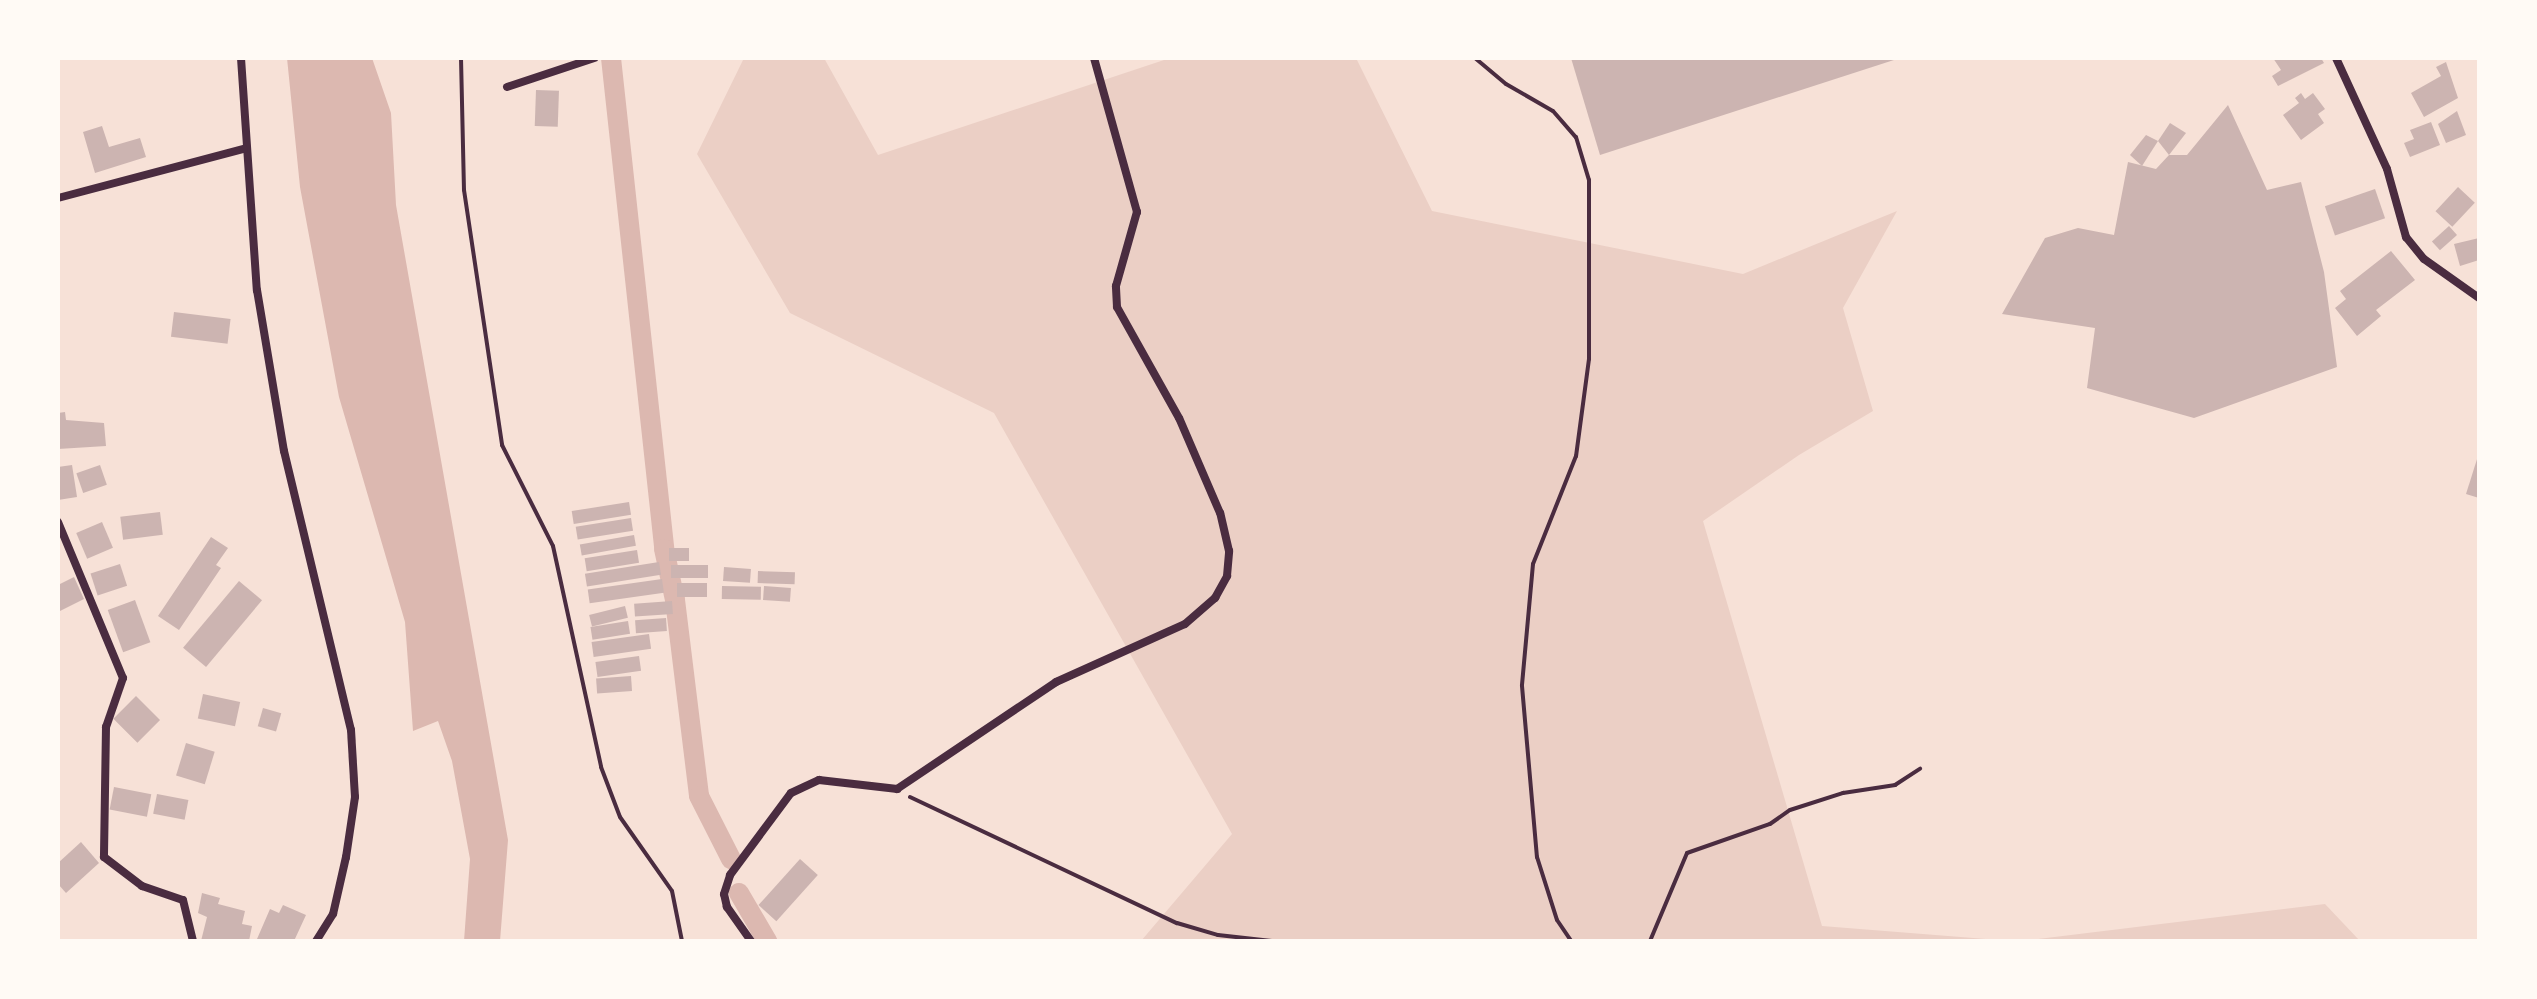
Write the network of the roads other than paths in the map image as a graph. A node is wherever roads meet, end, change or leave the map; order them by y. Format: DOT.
graph roads {
  1 [pos="241,58"];
  2 [pos="594,58"];
  3 [pos="1094,58"];
  4 [pos="2336,58"];
  5 [pos="507,87"];
  6 [pos="244,149"];
  7 [pos="58,198"];
  8 [pos="2479,298"];
  9 [pos="58,522"];
  10 [pos="193,941"];
  11 [pos="316,941"];
  12 [pos="751,941"];
  1 -- 6 [label="street"];
  2 -- 5 [label="street"];
  3 -- 12 [label="street"];
  4 -- 8 [label="street"];
  6 -- 7 [label="street"];
  6 -- 11 [label="street"];
  9 -- 10 [label="street"];
}
